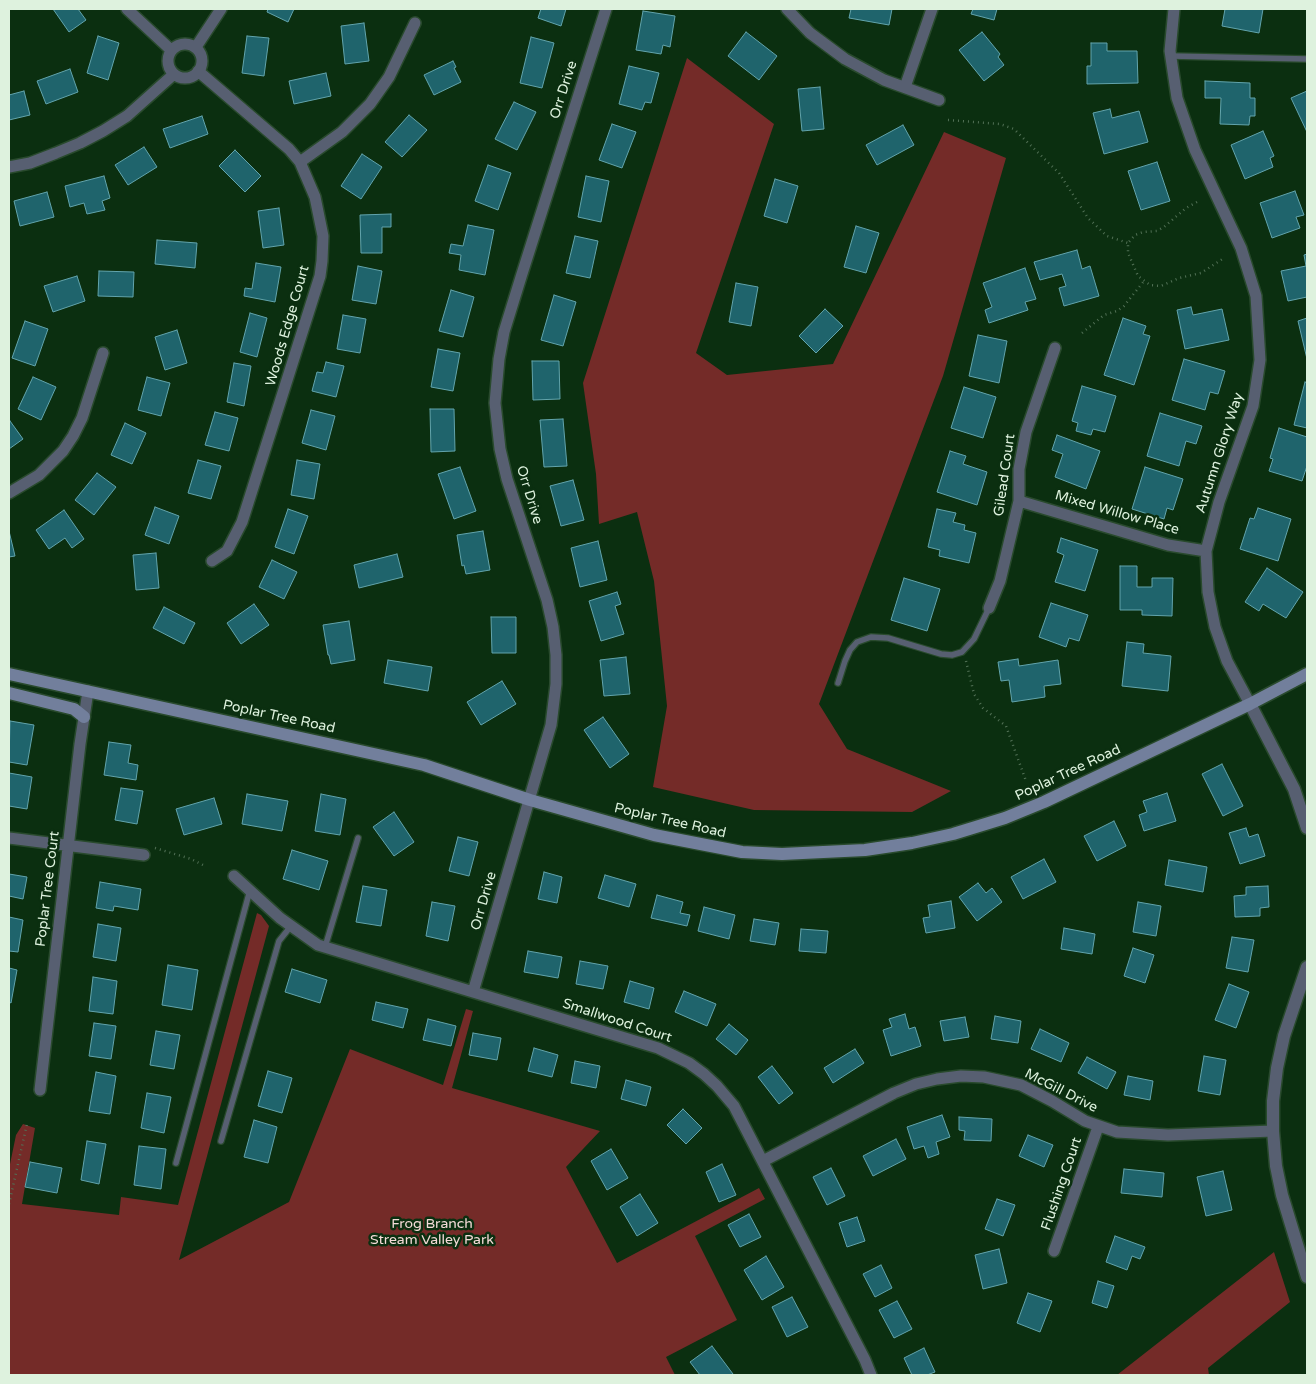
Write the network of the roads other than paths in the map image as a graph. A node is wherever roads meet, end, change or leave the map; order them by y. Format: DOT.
graph roads {
  1 [pos="127,9"];
  2 [pos="221,9"];
  3 [pos="606,9"];
  4 [pos="787,9"];
  5 [pos="932,9"];
  6 [pos="1174,9"];
  7 [pos="415,23"];
  8 [pos="196,47"];
  9 [pos="171,50"];
  10 [pos="1171,56"];
  11 [pos="1307,59"];
  12 [pos="198,72"];
  13 [pos="174,74"];
  14 [pos="905,87"];
  15 [pos="940,100"];
  16 [pos="300,162"];
  17 [pos="9,167"];
  18 [pos="1055,348"];
  19 [pos="103,353"];
  20 [pos="9,493"];
  21 [pos="1019,501"];
  22 [pos="1206,551"];
  23 [pos="212,561"];
  24 [pos="989,608"];
  25 [pos="9,674"];
  26 [pos="1307,674"];
  27 [pos="838,683"];
  28 [pos="88,691"];
  29 [pos="9,692"];
  30 [pos="1250,704"];
  31 [pos="84,717"];
  32 [pos="530,800"];
  33 [pos="1307,828"];
  34 [pos="9,838"];
  35 [pos="358,838"];
  36 [pos="68,845"];
  37 [pos="148,851"];
  38 [pos="234,876"];
  39 [pos="250,890"];
  40 [pos="291,926"];
  41 [pos="325,948"];
  42 [pos="1307,967"];
  43 [pos="473,992"];
  44 [pos="40,1090"];
  45 [pos="1098,1127"];
  46 [pos="1273,1131"];
  47 [pos="222,1141"];
  48 [pos="763,1161"];
  49 [pos="176,1163"];
  50 [pos="1054,1251"];
  51 [pos="1307,1277"];
  52 [pos="871,1375"];
  1 -- 9 [label="street"];
  2 -- 8 [label="street"];
  3 -- 32 [label="street, Orr Drive"];
  4 -- 14 [label="street"];
  5 -- 14 [label="street"];
  6 -- 10 [label="street, Autumn Glory Way"];
  7 -- 16 [label="street"];
  8 -- 9 [label="street"];
  8 -- 12 [label="street"];
  9 -- 13 [label="street"];
  10 -- 11 [label="lane"];
  10 -- 22 [label="street, Autumn Glory Way"];
  12 -- 13 [label="street"];
  12 -- 16 [label="street, Woods Edge Court"];
  13 -- 17 [label="street"];
  14 -- 15 [label="street"];
  16 -- 23 [label="street, Woods Edge Court"];
  18 -- 21 [label="street, Gilead Court"];
  19 -- 20 [label="street"];
  21 -- 22 [label="street, Mixed Willow Place"];
  21 -- 24 [label="street, Gilead Court"];
  22 -- 30 [label="street, Autumn Glory Way"];
  24 -- 27 [label="lane"];
  25 -- 28 [label="main road, Poplar Tree Road"];
  26 -- 30 [label="main road, Poplar Tree Road"];
  28 -- 31 [label="street, Poplar Tree Court"];
  28 -- 32 [label="main road, Poplar Tree Road"];
  29 -- 31 [label="main road"];
  30 -- 32 [label="main road, Poplar Tree Road"];
  30 -- 33 [label="street"];
  31 -- 36 [label="street, Poplar Tree Court"];
  32 -- 43 [label="street, Orr Drive"];
  34 -- 36 [label="street"];
  35 -- 41 [label="lane"];
  36 -- 37 [label="street"];
  36 -- 44 [label="street, Poplar Tree Court"];
  38 -- 39 [label="street, Smallwood Court"];
  39 -- 40 [label="street, Smallwood Court"];
  39 -- 49 [label="lane"];
  40 -- 41 [label="street, Smallwood Court"];
  40 -- 47 [label="lane"];
  41 -- 43 [label="street, Smallwood Court"];
  42 -- 46 [label="street"];
  43 -- 48 [label="street, Smallwood Court"];
  45 -- 46 [label="street, McGill Drive"];
  45 -- 48 [label="street, McGill Drive"];
  45 -- 50 [label="street, Flushing Court"];
  46 -- 51 [label="street"];
  48 -- 52 [label="street, Smallwood Court"];
}
